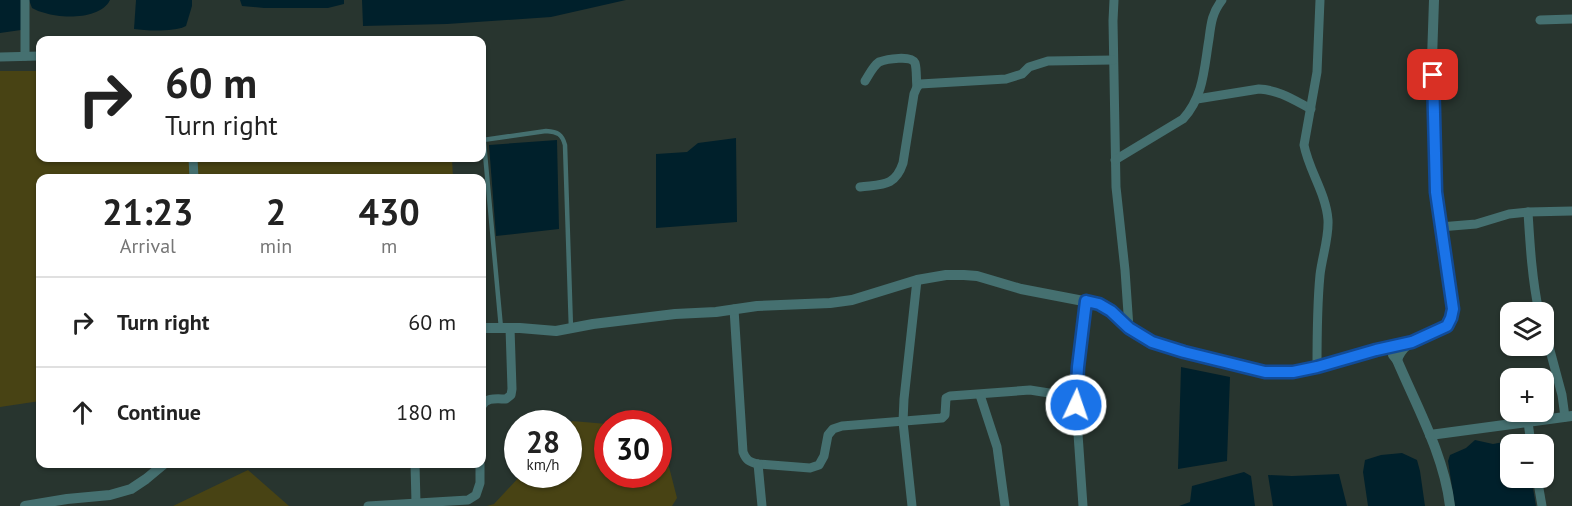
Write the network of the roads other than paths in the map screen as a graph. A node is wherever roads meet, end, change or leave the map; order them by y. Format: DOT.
graph roads {
  1 [pos="25,0"];
  2 [pos="1114,0"];
  3 [pos="1222,0"];
  4 [pos="1320,0"];
  5 [pos="1434,0"];
  6 [pos="1572,19"];
  7 [pos="1540,20"];
  8 [pos="25,56"];
  9 [pos="36,56"];
  10 [pos="0,57"];
  11 [pos="1113,60"];
  12 [pos="865,81"];
  13 [pos="917,87"];
  14 [pos="1197,99"];
  15 [pos="1311,109"];
  16 [pos="486,140"];
  17 [pos="1115,160"];
  18 [pos="486,162"];
  19 [pos="860,187"];
  20 [pos="1572,211"];
  21 [pos="1528,212"];
  22 [pos="1440,227"];
  23 [pos="917,280"];
  24 [pos="1086,301"];
  25 [pos="1537,302"];
  26 [pos="734,309"];
  27 [pos="486,328"];
  28 [pos="505,328"];
  29 [pos="1129,328"];
  30 [pos="571,329"];
  31 [pos="1412,342"];
  32 [pos="1376,350"];
  33 [pos="1552,356"];
  34 [pos="1397,360"];
  35 [pos="1317,367"];
  36 [pos="981,394"];
  37 [pos="486,400"];
  38 [pos="1076,405"];
  39 [pos="1569,417"];
  40 [pos="903,422"];
  41 [pos="1528,423"];
  42 [pos="1530,434"];
  43 [pos="1430,435"];
  44 [pos="758,464"];
  45 [pos="159,468"];
  46 [pos="415,468"];
  47 [pos="480,468"];
  48 [pos="1539,488"];
  49 [pos="416,503"];
  50 [pos="25,506"];
  51 [pos="368,506"];
  52 [pos="762,506"];
  53 [pos="912,506"];
  54 [pos="1005,506"];
  55 [pos="1083,506"];
  56 [pos="1450,506"];
  57 [pos="1542,506"];
  1 -- 8 [label="street"];
  2 -- 11 [label="street"];
  3 -- 14 [label="street"];
  4 -- 15 [label="street"];
  5 -- 22 [label="street"];
  6 -- 7 [label="street"];
  8 -- 9 [label="street"];
  8 -- 10 [label="street"];
  11 -- 13 [label="street"];
  11 -- 17 [label="street"];
  12 -- 13 [label="street"];
  13 -- 19 [label="street"];
  14 -- 15 [label="street"];
  14 -- 17 [label="street"];
  15 -- 35 [label="street"];
  16 -- 30 [label="lane"];
  17 -- 29 [label="street"];
  18 -- 28 [label="lane"];
  20 -- 21 [label="street"];
  21 -- 22 [label="street"];
  21 -- 25 [label="street"];
  22 -- 31 [label="street"];
  23 -- 24 [label="street"];
  23 -- 26 [label="street"];
  23 -- 40 [label="street"];
  24 -- 29 [label="street"];
  24 -- 38 [label="street"];
  26 -- 30 [label="street"];
  26 -- 44 [label="street"];
  27 -- 28 [label="street"];
  28 -- 30 [label="street"];
  28 -- 37 [label="street"];
  29 -- 35 [label="street"];
  31 -- 32 [label="street"];
  31 -- 34 [label="street"];
  32 -- 34 [label="street"];
  32 -- 35 [label="street"];
  33 -- 39 [label="street"];
  34 -- 43 [label="street"];
  36 -- 38 [label="street"];
  36 -- 40 [label="street"];
  36 -- 54 [label="street"];
  38 -- 55 [label="street"];
  39 -- 41 [label="street"];
  40 -- 44 [label="street"];
  40 -- 53 [label="street"];
  41 -- 42 [label="street"];
  41 -- 43 [label="street"];
  43 -- 56 [label="street"];
  44 -- 52 [label="street"];
  45 -- 50 [label="street"];
  46 -- 49 [label="street"];
  47 -- 49 [label="street"];
  48 -- 57 [label="street"];
  49 -- 51 [label="street"];
}
